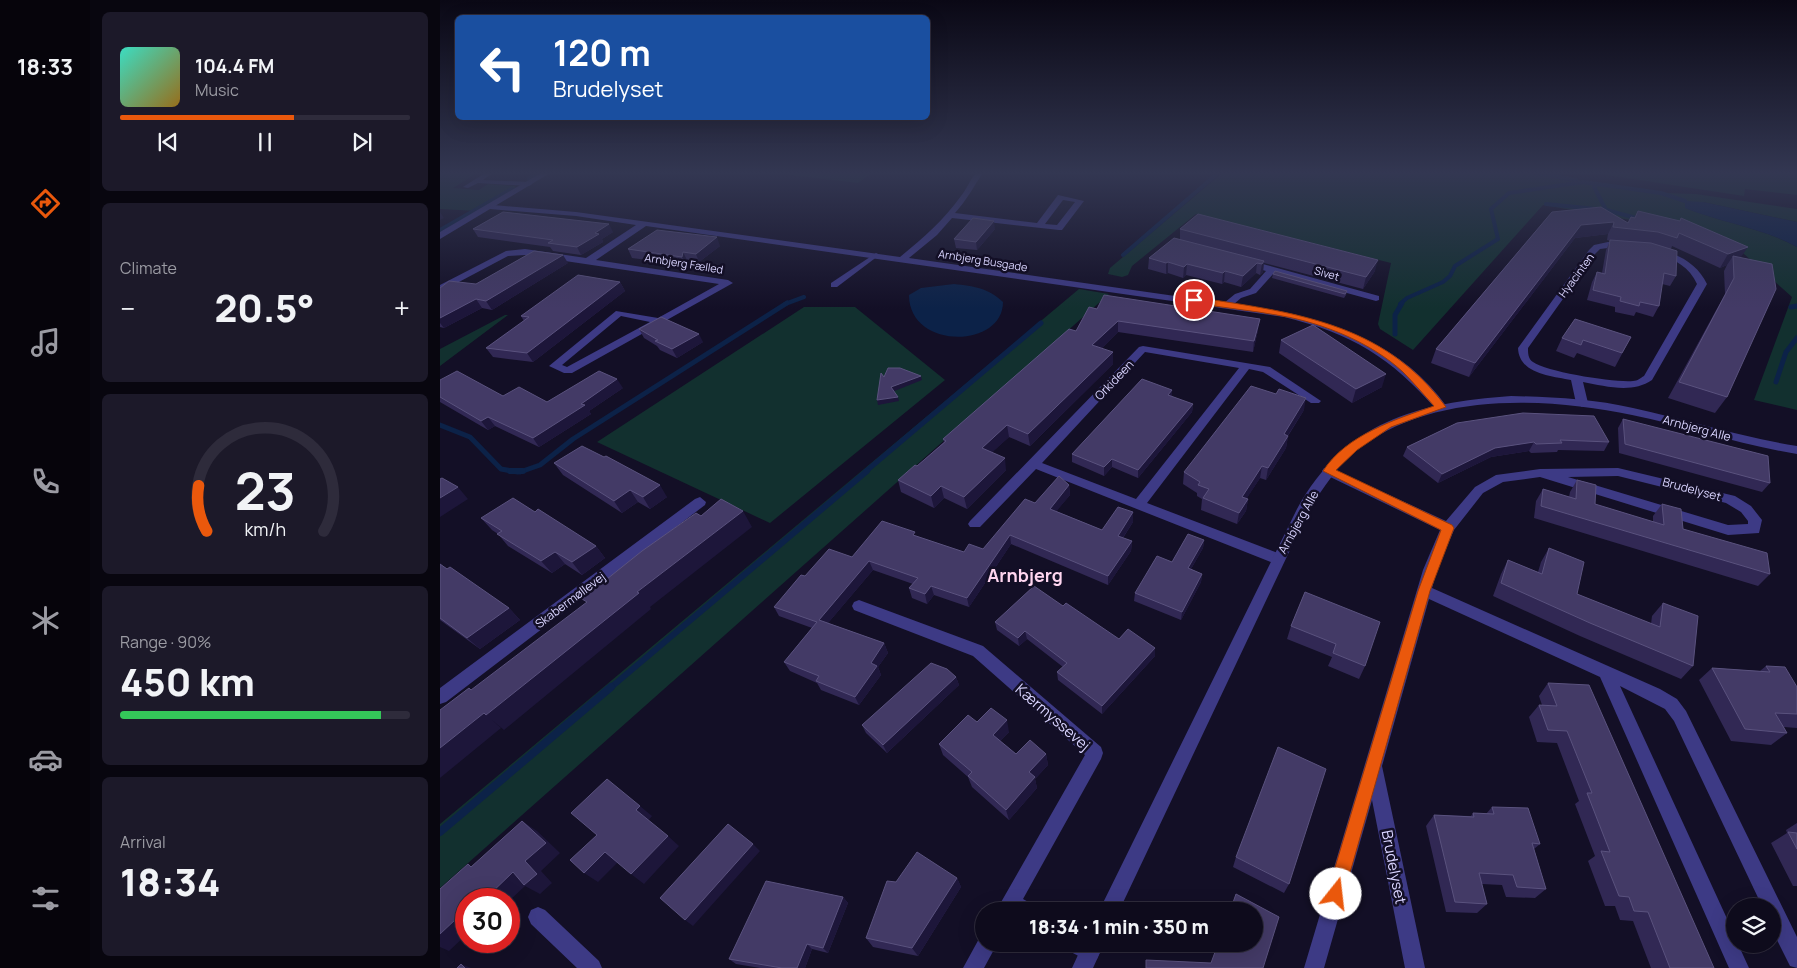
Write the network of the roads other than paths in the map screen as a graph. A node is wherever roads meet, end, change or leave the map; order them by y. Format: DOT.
graph roads {
  1 [pos="471,218"];
  2 [pos="607,218"];
  3 [pos="947,218"];
  4 [pos="976,218"];
  5 [pos="1045,218"];
  6 [pos="1067,218"];
  7 [pos="645,223"];
  8 [pos="1039,226"];
  9 [pos="440,236"];
  10 [pos="876,255"];
  11 [pos="903,259"];
  12 [pos="1233,259"];
  13 [pos="588,260"];
  14 [pos="1272,270"];
  15 [pos="834,285"];
  16 [pos="440,290"];
  17 [pos="1376,298"];
  18 [pos="1228,304"];
  19 [pos="659,321"];
  20 [pos="1246,366"];
  21 [pos="1576,377"];
  22 [pos="1315,402"];
  23 [pos="1582,403"];
  24 [pos="1441,407"];
  25 [pos="1797,450"];
  26 [pos="1034,464"];
  27 [pos="1328,471"];
  28 [pos="1540,473"];
  29 [pos="700,502"];
  30 [pos="1140,504"];
  31 [pos="975,524"];
  32 [pos="1448,528"];
  33 [pos="1278,559"];
  34 [pos="1424,591"];
  35 [pos="859,606"];
  36 [pos="1607,675"];
  37 [pos="440,697"];
  38 [pos="1374,765"];
  39 [pos="1768,898"];
  40 [pos="1017,902"];
  41 [pos="1113,902"];
  42 [pos="538,917"];
  43 [pos="1781,926"];
  44 [pos="982,952"];
  45 [pos="1797,959"];
  46 [pos="592,968"];
  47 [pos="973,968"];
  48 [pos="1314,968"];
  49 [pos="1415,968"];
  50 [pos="1739,968"];
  1 -- 9 [label="street"];
  2 -- 7 [label="street, Arnbjerg Busgade"];
  3 -- 11 [label="street"];
  4 -- 8 [label="street"];
  5 -- 8 [label="street"];
  6 -- 8 [label="street"];
  7 -- 10 [label="street, Arnbjerg Busgade"];
  7 -- 13 [label="street"];
  10 -- 11 [label="street, Arnbjerg Busgade"];
  10 -- 15 [label="lane"];
  11 -- 18 [label="street, Arnbjerg Busgade"];
  12 -- 14 [label="street, Sivet"];
  13 -- 16 [label="street, Arnbjerg Fælled"];
  13 -- 19 [label="street, Arnbjerg Fælled"];
  14 -- 17 [label="street, Sivet"];
  14 -- 18 [label="street"];
  18 -- 24 [label="street, Arnbjerg Busgade"];
  19 -- 19 [label="street, Arnbjerg Fælled"];
  20 -- 22 [label="street, Orkideen"];
  20 -- 26 [label="street, Orkideen"];
  20 -- 30 [label="street"];
  21 -- 21 [label="street, Hyacinten"];
  21 -- 23 [label="street"];
  23 -- 24 [label="street, Arnbjerg Alle"];
  23 -- 25 [label="street, Arnbjerg Alle"];
  24 -- 27 [label="street, Arnbjerg Alle"];
  26 -- 30 [label="street"];
  26 -- 31 [label="street, Orkideen"];
  27 -- 32 [label="street"];
  27 -- 33 [label="street, Arnbjerg Alle"];
  28 -- 28 [label="street, Brudelyset"];
  28 -- 32 [label="street, Brudelyset"];
  29 -- 37 [label="street, Skabermøllevej"];
  30 -- 33 [label="street"];
  32 -- 34 [label="street, Brudelyset"];
  33 -- 41 [label="street, Arnbjerg Alle"];
  34 -- 36 [label="street"];
  34 -- 38 [label="street, Brudelyset"];
  35 -- 40 [label="street, Kærmyssevej"];
  36 -- 39 [label="street"];
  36 -- 50 [label="street"];
  38 -- 48 [label="street, Brudelyset"];
  38 -- 49 [label="street, Brudelyset"];
  42 -- 46 [label="street"];
  43 -- 45 [label="street"];
  44 -- 47 [label="street"];
}
